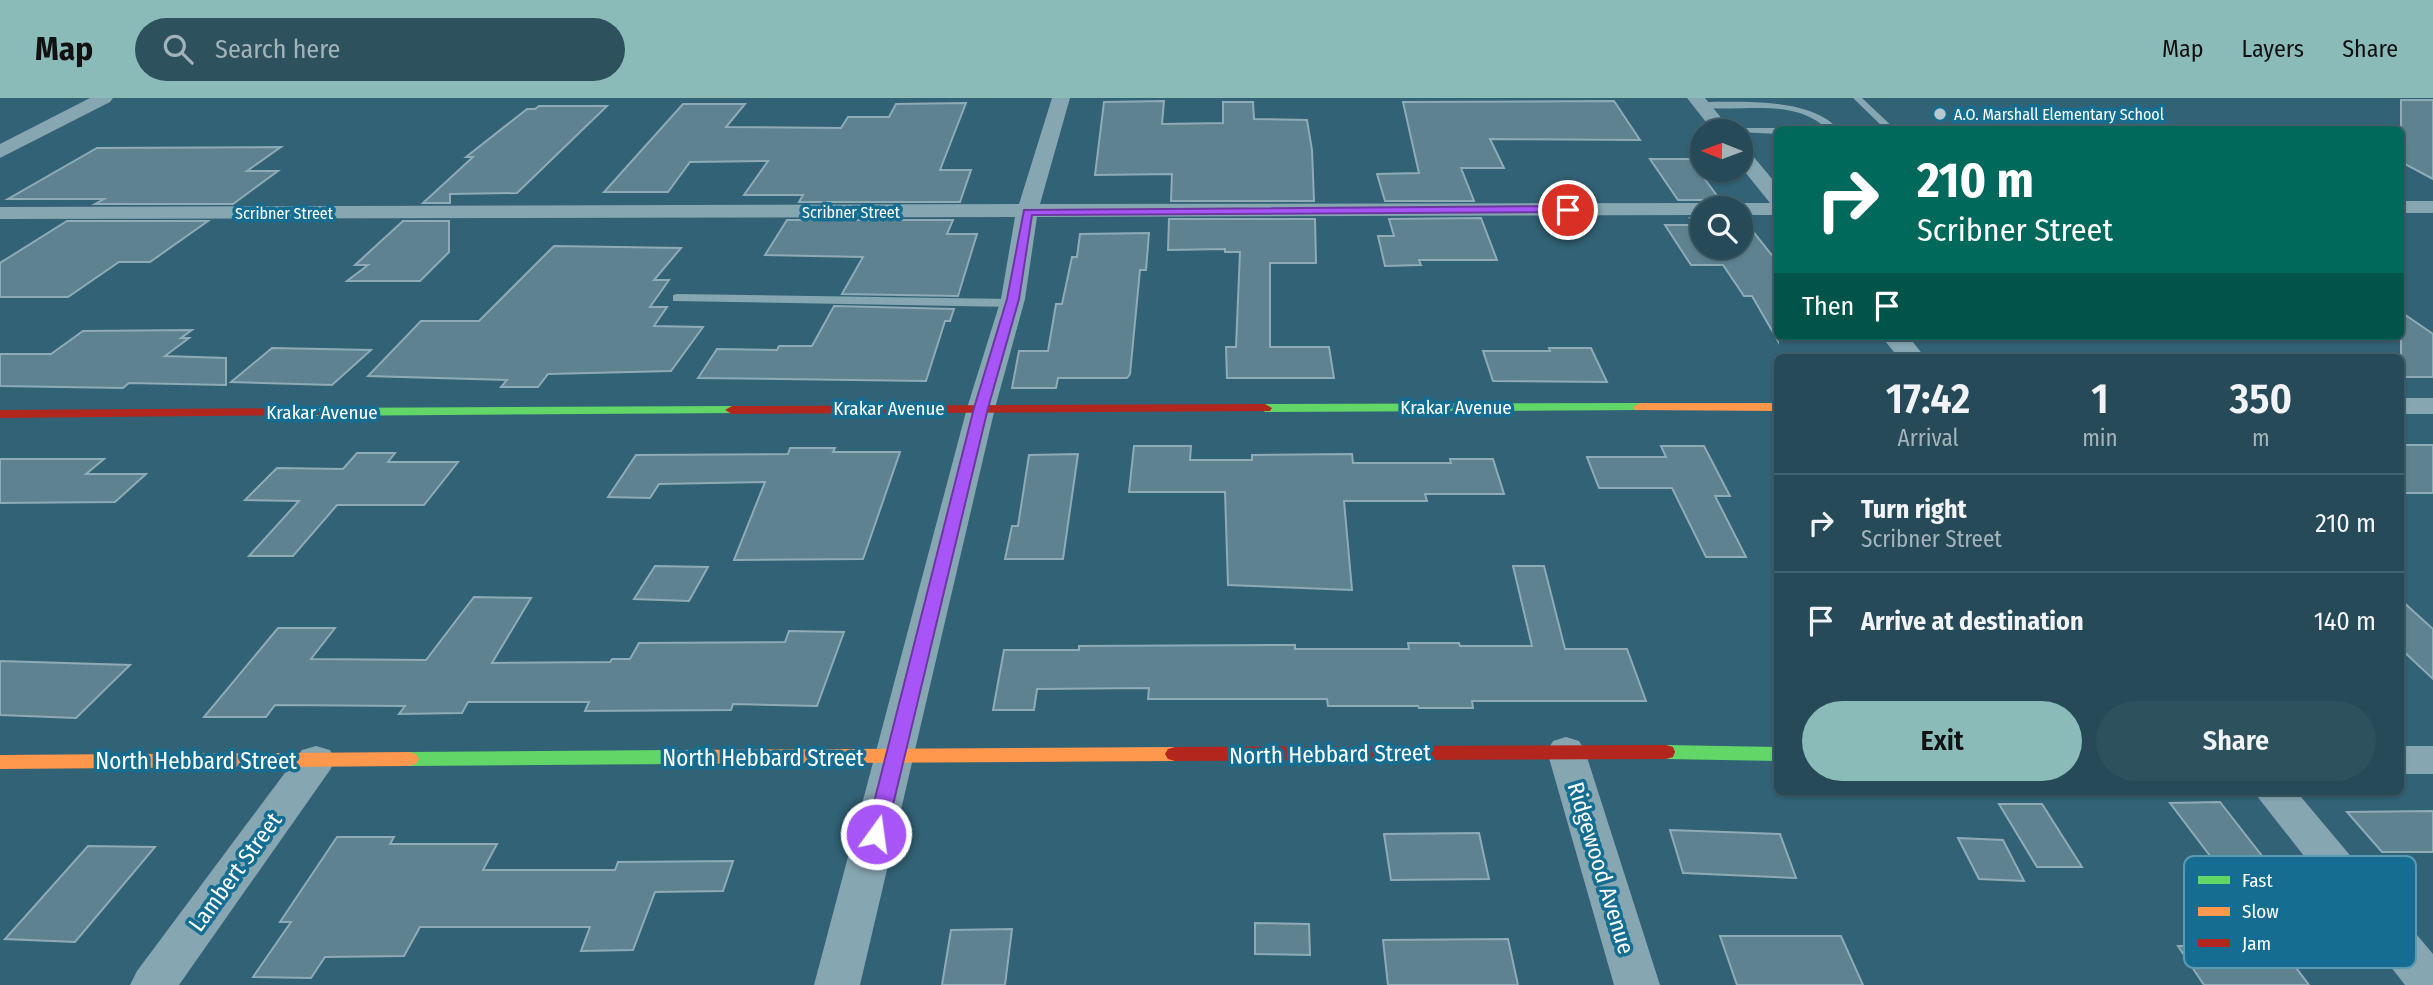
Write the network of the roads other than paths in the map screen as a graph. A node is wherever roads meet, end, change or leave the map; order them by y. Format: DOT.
graph roads {
  1 [pos="104,98"];
  2 [pos="1061,98"];
  3 [pos="1857,98"];
  4 [pos="1701,104"];
  5 [pos="1713,119"];
  6 [pos="1824,126"];
  7 [pos="1888,126"];
  8 [pos="1754,131"];
  9 [pos="1774,131"];
  10 [pos="0,152"];
  11 [pos="1754,170"];
  12 [pos="1774,194"];
  13 [pos="2404,207"];
  14 [pos="2433,207"];
  15 [pos="1690,209"];
  16 [pos="1753,209"];
  17 [pos="1774,209"];
  18 [pos="1027,212"];
  19 [pos="0,213"];
  20 [pos="677,298"];
  21 [pos="1012,303"];
  22 [pos="1897,340"];
  23 [pos="1909,354"];
  24 [pos="1774,407"];
  25 [pos="981,408"];
  26 [pos="0,414"];
  27 [pos="1566,751"];
  28 [pos="1774,754"];
  29 [pos="895,758"];
  30 [pos="316,760"];
  31 [pos="2404,760"];
  32 [pos="2433,760"];
  33 [pos="0,762"];
  34 [pos="2276,795"];
  35 [pos="2326,856"];
  36 [pos="2416,965"];
  37 [pos="153,985"];
  38 [pos="837,985"];
  39 [pos="1637,985"];
  40 [pos="2432,985"];
  1 -- 10 [label="street"];
  2 -- 18 [label="street"];
  3 -- 7 [label="lane"];
  4 -- 5 [label="street"];
  4 -- 6 [label="lane"];
  8 -- 9 [label="lane"];
  11 -- 12 [label="street"];
  13 -- 14 [label="street"];
  15 -- 18 [label="street, Scribner Street"];
  16 -- 17 [label="street"];
  18 -- 19 [label="street, Scribner Street"];
  18 -- 21 [label="street"];
  20 -- 21 [label="lane"];
  21 -- 25 [label="street"];
  22 -- 23 [label="street"];
  24 -- 25 [label="street, Krakar Avenue"];
  25 -- 26 [label="street, Krakar Avenue"];
  25 -- 29 [label="street"];
  27 -- 28 [label="street, North Hebbard Street"];
  27 -- 29 [label="street, North Hebbard Street"];
  27 -- 39 [label="street, Ridgewood Avenue"];
  29 -- 30 [label="street, North Hebbard Street"];
  29 -- 38 [label="street"];
  30 -- 33 [label="street, North Hebbard Street"];
  30 -- 37 [label="street, Lambert Street"];
  31 -- 32 [label="street"];
  34 -- 35 [label="street"];
  36 -- 40 [label="street"];
}
